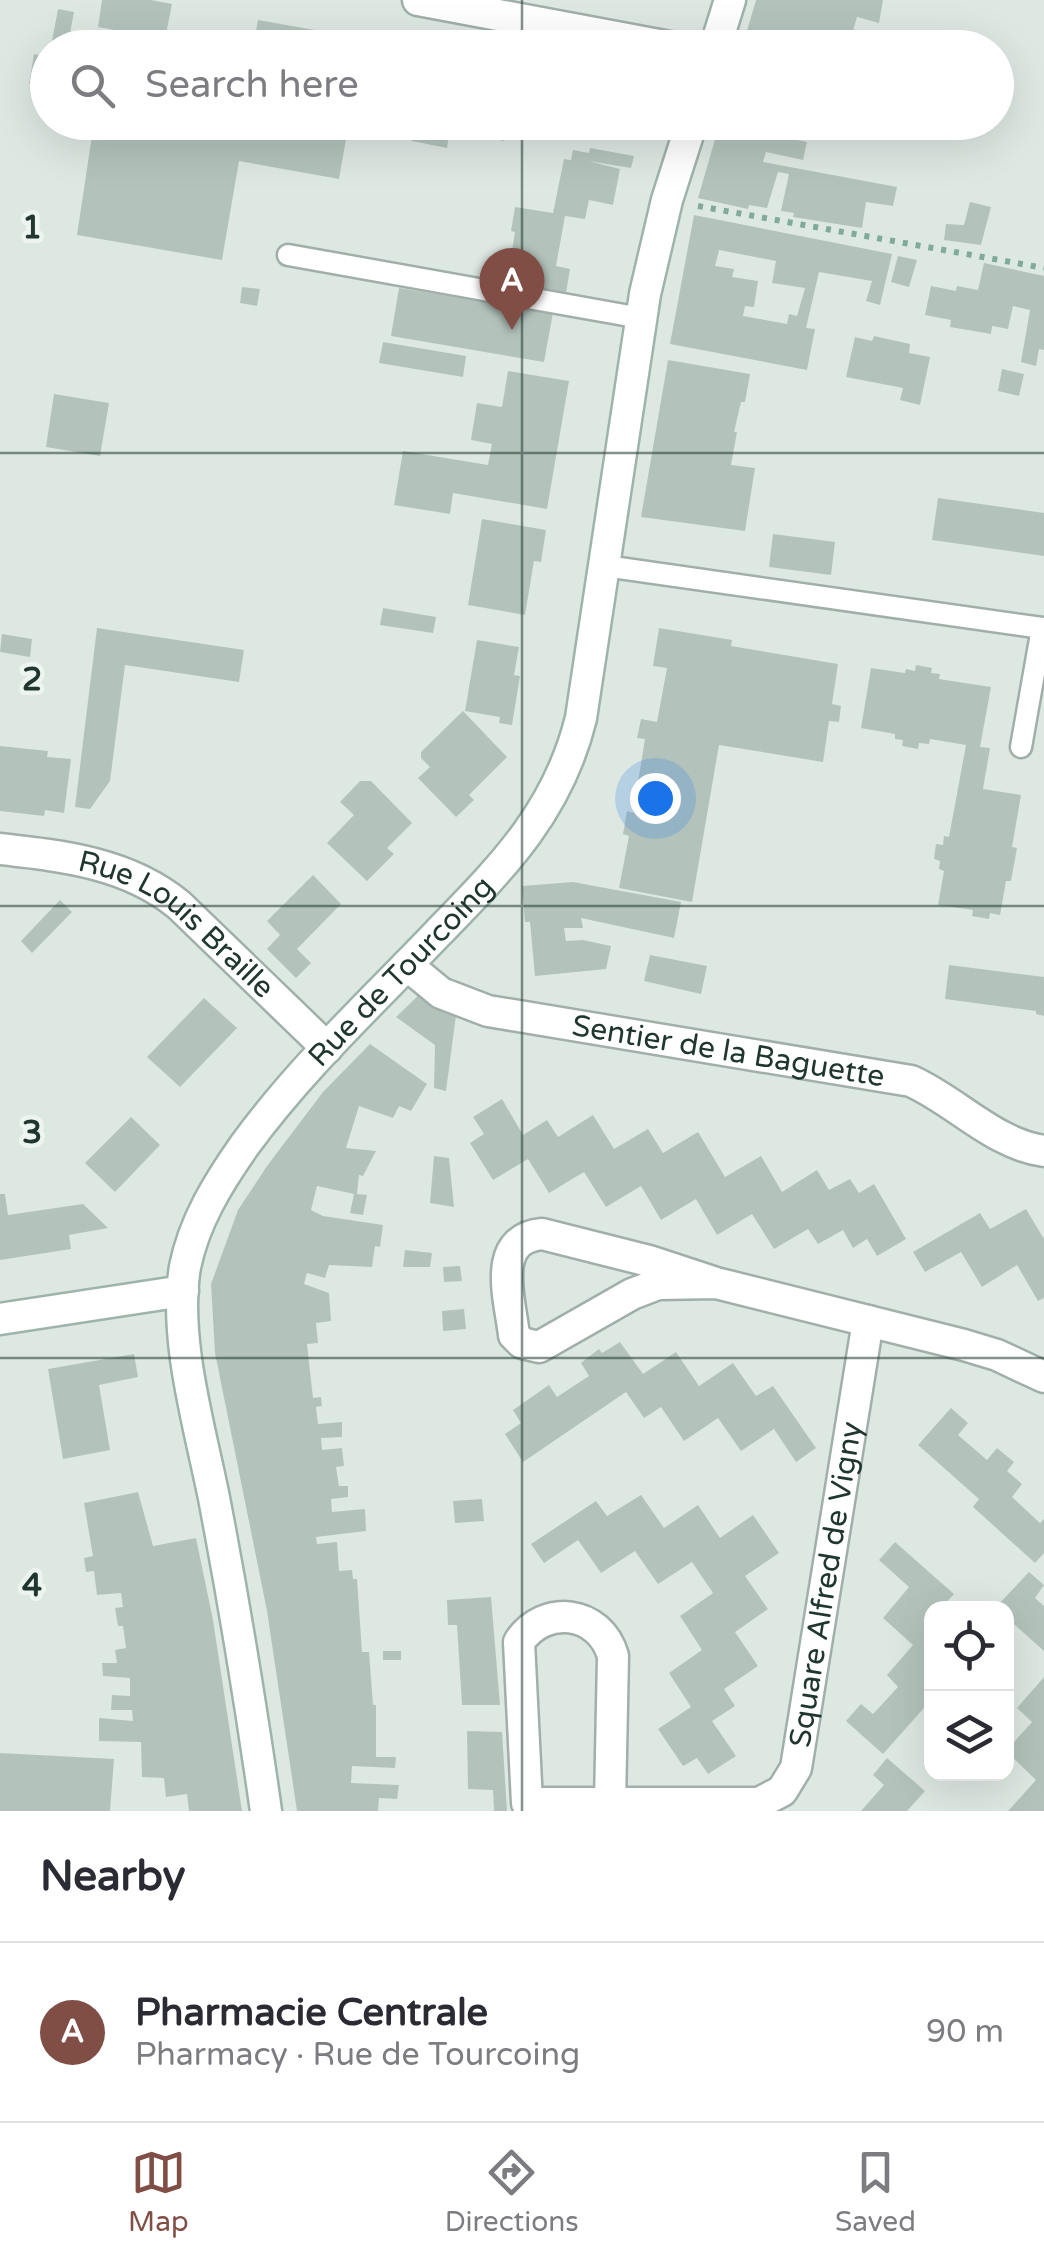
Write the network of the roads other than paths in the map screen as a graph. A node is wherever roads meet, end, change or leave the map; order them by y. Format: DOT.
graph roads {
  1 [pos="418,0"];
  2 [pos="730,0"];
  3 [pos="579,30"];
  4 [pos="721,30"];
  5 [pos="686,140"];
  6 [pos="288,255"];
  7 [pos="641,318"];
  8 [pos="605,566"];
  9 [pos="1021,747"];
  10 [pos="0,849"];
  11 [pos="408,965"];
  12 [pos="328,1048"];
  13 [pos="1044,1152"];
  14 [pos="716,1283"];
  15 [pos="183,1291"];
  16 [pos="0,1319"];
  17 [pos="868,1321"];
  18 [pos="1044,1377"];
  19 [pos="610,1803"];
  20 [pos="557,1807"];
  21 [pos="266,1811"];
  1 -- 3 [label="street"];
  2 -- 4 [label="street"];
  5 -- 7 [label="street, Rue de Tourcoing"];
  6 -- 7 [label="lane"];
  7 -- 8 [label="street, Rue de Tourcoing"];
  8 -- 9 [label="lane"];
  8 -- 11 [label="street, Rue de Tourcoing"];
  10 -- 12 [label="street, Rue Louis Braille"];
  11 -- 12 [label="street, Rue de Tourcoing"];
  11 -- 13 [label="street, Sentier de la Baguette"];
  12 -- 15 [label="street, Rue de Tourcoing"];
  14 -- 14 [label="street"];
  14 -- 17 [label="street"];
  15 -- 16 [label="street"];
  15 -- 21 [label="street, Rue de Tourcoing"];
  17 -- 18 [label="street"];
  17 -- 19 [label="street, Square Alfred de Vigny"];
  19 -- 20 [label="street, Square Alfred de Vigny"];
  19 -- 20 [label="street, Square Alfred de Vigny"];
}
